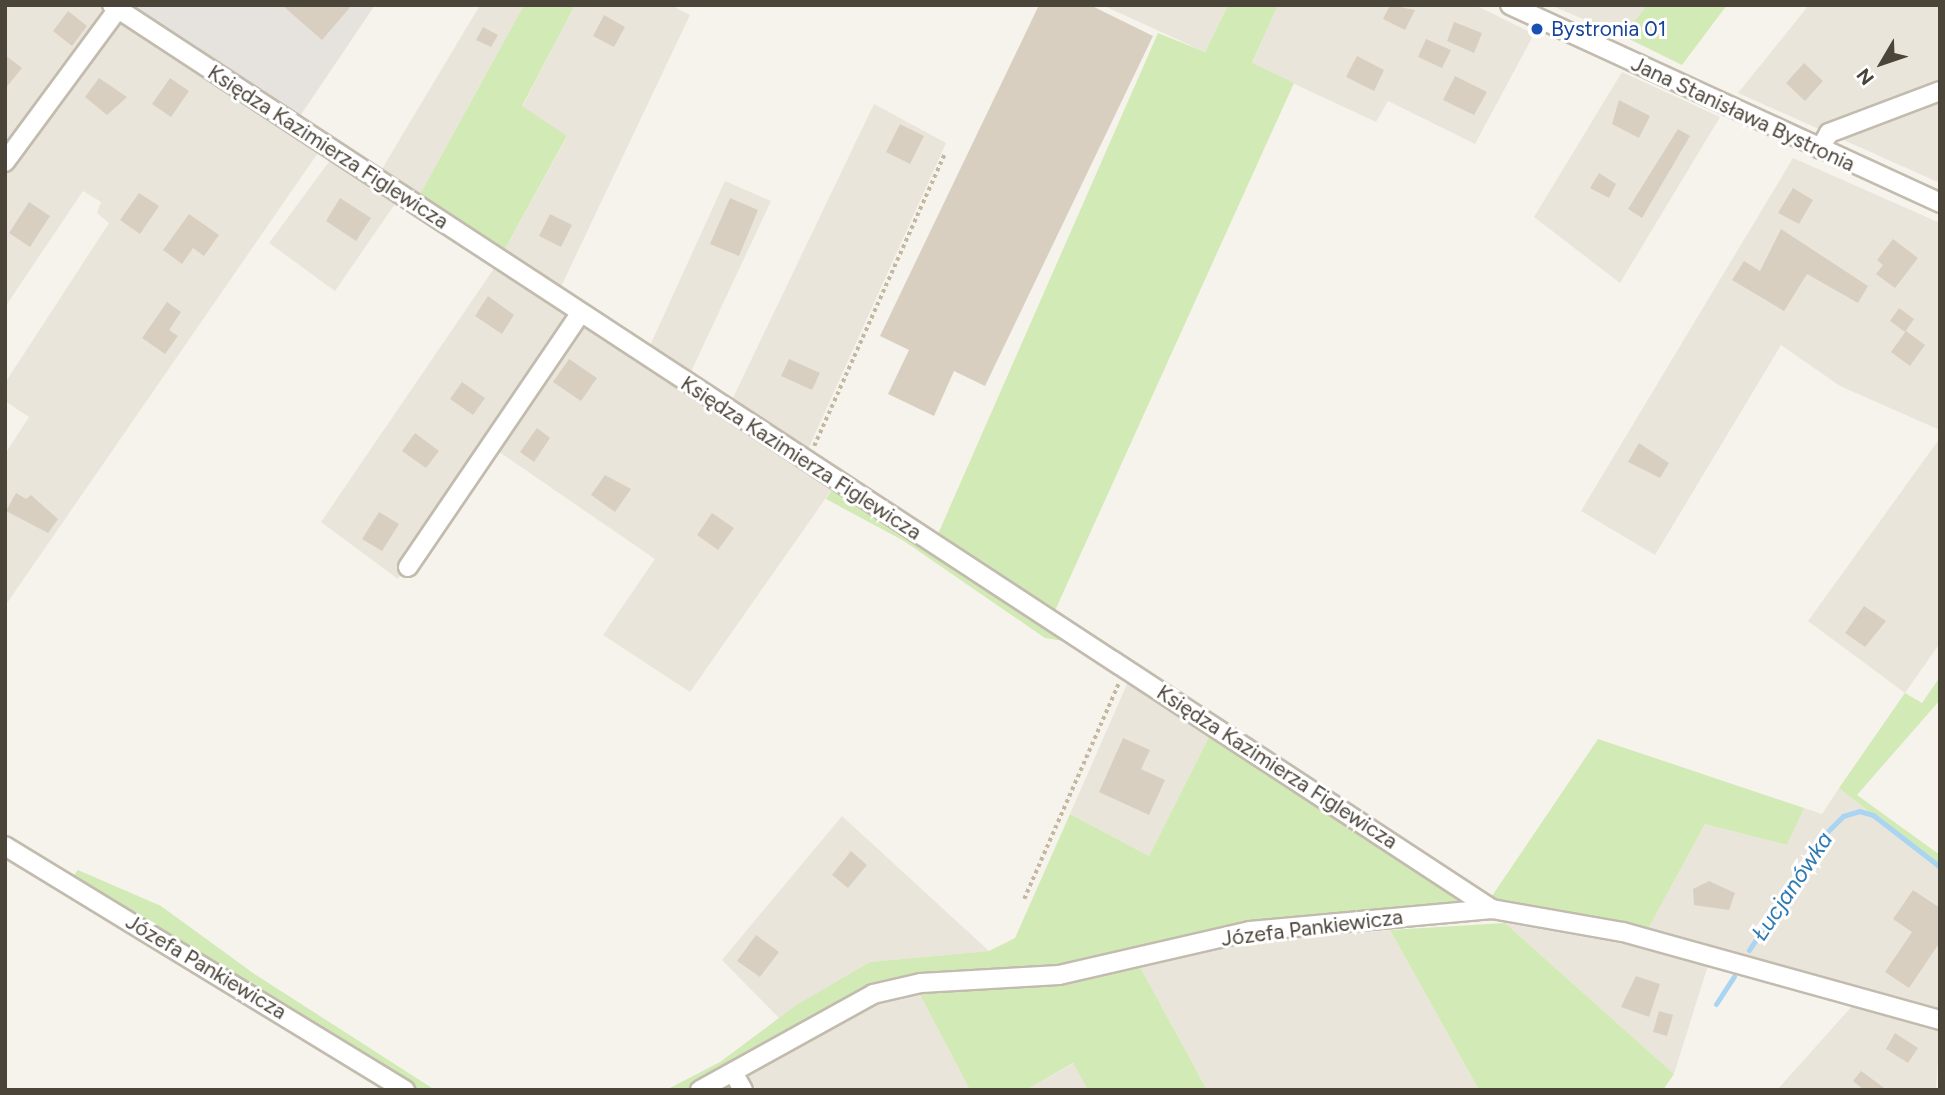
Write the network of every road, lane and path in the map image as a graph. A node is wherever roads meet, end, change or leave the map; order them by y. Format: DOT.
graph roads {
  1 [pos="1510,5"];
  2 [pos="115,7"];
  3 [pos="1940,91"];
  4 [pos="1820,149"];
  5 [pos="944,155"];
  6 [pos="5,162"];
  7 [pos="1940,203"];
  8 [pos="580,314"];
  9 [pos="808,461"];
  10 [pos="408,567"];
  11 [pos="1126,668"];
  12 [pos="5,846"];
  13 [pos="1024,899"];
  14 [pos="1492,909"];
  15 [pos="1940,1020"];
  16 [pos="733,1072"];
  17 [pos="405,1090"];
  18 [pos="700,1090"];
  19 [pos="743,1090"];
  1 -- 4 [label="street, Jana Stanisława Bystronia"];
  2 -- 6 [label="street"];
  2 -- 8 [label="street, Księdza Kazimierza Figlewicza"];
  3 -- 4 [label="street"];
  4 -- 7 [label="street, Jana Stanisława Bystronia"];
  5 -- 9 [label="path"];
  8 -- 9 [label="street, Księdza Kazimierza Figlewicza"];
  8 -- 10 [label="street"];
  9 -- 11 [label="street, Księdza Kazimierza Figlewicza"];
  11 -- 13 [label="path"];
  11 -- 14 [label="street, Księdza Kazimierza Figlewicza"];
  12 -- 17 [label="street, Józefa Pankiewicza"];
  14 -- 15 [label="street, Józefa Pankiewicza"];
  14 -- 16 [label="street, Józefa Pankiewicza"];
  16 -- 18 [label="street, Józefa Pankiewicza"];
  16 -- 19 [label="street"];
}
